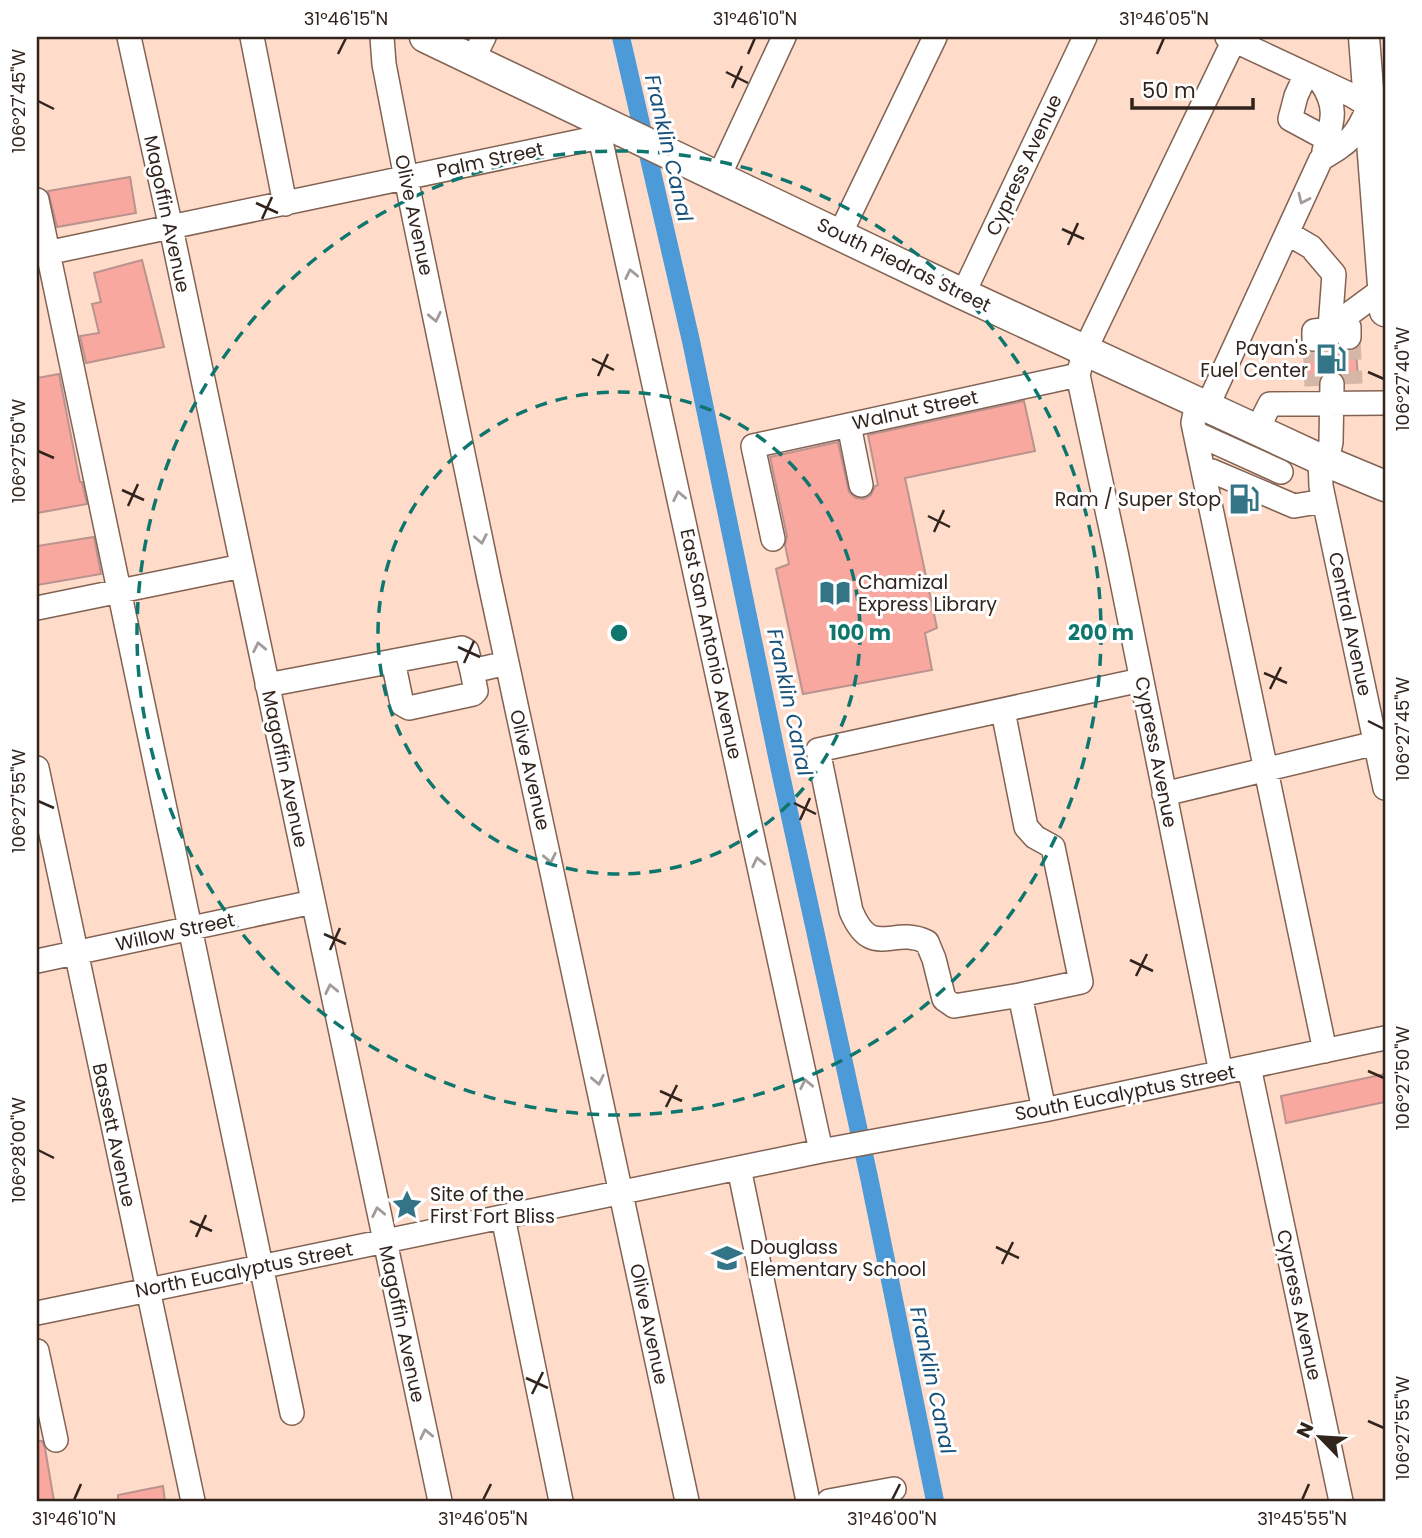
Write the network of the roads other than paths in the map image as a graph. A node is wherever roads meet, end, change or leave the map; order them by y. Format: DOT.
graph roads {
  1 [pos="128,37"];
  2 [pos="252,37"];
  3 [pos="382,37"];
  4 [pos="425,37"];
  5 [pos="784,37"];
  6 [pos="935,37"];
  7 [pos="1085,37"];
  8 [pos="1364,37"];
  9 [pos="1230,38"];
  10 [pos="1270,46"];
  11 [pos="479,48"];
  12 [pos="1314,78"];
  13 [pos="1377,105"];
  14 [pos="611,131"];
  15 [pos="1324,149"];
  16 [pos="719,176"];
  17 [pos="406,178"];
  18 [pos="37,200"];
  19 [pos="285,205"];
  20 [pos="171,228"];
  21 [pos="1287,233"];
  22 [pos="840,234"];
  23 [pos="43,254"];
  24 [pos="963,294"];
  25 [pos="1384,300"];
  26 [pos="1081,362"];
  27 [pos="1333,394"];
  28 [pos="1385,403"];
  29 [pos="1200,414"];
  30 [pos="849,425"];
  31 [pos="1323,460"];
  32 [pos="1247,465"];
  33 [pos="861,485"];
  34 [pos="1385,486"];
  35 [pos="1324,501"];
  36 [pos="773,540"];
  37 [pos="242,566"];
  38 [pos="118,591"];
  39 [pos="37,608"];
  40 [pos="393,661"];
  41 [pos="507,663"];
  42 [pos="472,671"];
  43 [pos="1141,680"];
  44 [pos="267,685"];
  45 [pos="1003,711"];
  46 [pos="1376,743"];
  47 [pos="37,768"];
  48 [pos="1265,769"];
  49 [pos="1385,788"];
  50 [pos="1164,794"];
  51 [pos="313,902"];
  52 [pos="192,928"];
  53 [pos="76,953"];
  54 [pos="37,961"];
  55 [pos="1020,995"];
  56 [pos="1385,1038"];
  57 [pos="1325,1051"];
  58 [pos="1248,1068"];
  59 [pos="1221,1073"];
  60 [pos="1044,1110"];
  61 [pos="852,1145"];
  62 [pos="739,1168"];
  63 [pos="621,1192"];
  64 [pos="503,1217"];
  65 [pos="385,1242"];
  66 [pos="262,1267"];
  67 [pos="147,1290"];
  68 [pos="37,1313"];
  69 [pos="37,1351"];
  70 [pos="292,1413"];
  71 [pos="56,1440"];
  72 [pos="894,1489"];
  73 [pos="193,1501"];
  74 [pos="440,1501"];
  75 [pos="561,1501"];
  76 [pos="687,1501"];
  77 [pos="807,1501"];
  78 [pos="829,1501"];
  79 [pos="1341,1501"];
  1 -- 20 [label="street, Magoffin Avenue"];
  2 -- 19 [label="street"];
  3 -- 17 [label="street, Olive Avenue"];
  4 -- 11 [label="main road, South Piedras Street"];
  5 -- 16 [label="street"];
  6 -- 22 [label="street"];
  7 -- 24 [label="street, Cypress Avenue"];
  8 -- 13 [label="main road"];
  9 -- 10 [label="street"];
  9 -- 26 [label="street"];
  10 -- 12 [label="street"];
  11 -- 14 [label="main road, South Piedras Street"];
  12 -- 13 [label="street"];
  12 -- 15 [label="street"];
  12 -- 15 [label="street"];
  13 -- 15 [label="street"];
  13 -- 25 [label="main road"];
  14 -- 16 [label="main road, South Piedras Street"];
  14 -- 17 [label="street, Palm Street"];
  61 -- 14 [label="street, East San Antonio Avenue, one-way"];
  15 -- 21 [label="street, one-way"];
  16 -- 22 [label="main road, South Piedras Street"];
  17 -- 19 [label="street, Palm Street"];
  17 -- 41 [label="street, Olive Avenue, one-way"];
  18 -- 23 [label="street"];
  19 -- 20 [label="street, Palm Street"];
  20 -- 23 [label="street, Palm Street"];
  20 -- 37 [label="street, Magoffin Avenue"];
  21 -- 25 [label="street"];
  21 -- 29 [label="street"];
  22 -- 24 [label="main road, South Piedras Street"];
  23 -- 38 [label="street"];
  24 -- 26 [label="main road, South Piedras Street"];
  26 -- 29 [label="main road, South Piedras Street"];
  26 -- 30 [label="street, Walnut Street"];
  26 -- 43 [label="street, Cypress Avenue"];
  27 -- 28 [label="street"];
  27 -- 31 [label="street, Central Avenue"];
  27 -- 32 [label="street"];
  29 -- 32 [label="main road, South Piedras Street"];
  29 -- 32 [label="street"];
  30 -- 33 [label="street"];
  30 -- 36 [label="street, Walnut Street"];
  31 -- 32 [label="main road, South Piedras Street"];
  31 -- 34 [label="main road, South Piedras Street"];
  31 -- 35 [label="street, Central Avenue"];
  32 -- 35 [label="street"];
  32 -- 48 [label="street"];
  35 -- 46 [label="street, Central Avenue"];
  37 -- 38 [label="street"];
  44 -- 37 [label="street, Magoffin Avenue, one-way"];
  38 -- 39 [label="street"];
  38 -- 52 [label="street"];
  40 -- 42 [label="street"];
  40 -- 42 [label="street"];
  40 -- 44 [label="street"];
  41 -- 42 [label="street"];
  41 -- 63 [label="street, Olive Avenue, one-way"];
  43 -- 45 [label="street"];
  43 -- 50 [label="street, Cypress Avenue"];
  44 -- 51 [label="street, Magoffin Avenue"];
  45 -- 55 [label="street"];
  45 -- 55 [label="street"];
  46 -- 48 [label="street"];
  46 -- 49 [label="street, Central Avenue"];
  47 -- 53 [label="street, Bassett Avenue"];
  48 -- 50 [label="street"];
  48 -- 57 [label="street"];
  50 -- 59 [label="street, Cypress Avenue"];
  51 -- 52 [label="street, Willow Street"];
  65 -- 51 [label="street, Magoffin Avenue, one-way"];
  52 -- 53 [label="street, Willow Street"];
  52 -- 66 [label="street"];
  53 -- 54 [label="street, Willow Street"];
  53 -- 67 [label="street, Bassett Avenue"];
  55 -- 60 [label="street"];
  56 -- 57 [label="street, South Eucalyptus Street"];
  57 -- 58 [label="street, South Eucalyptus Street"];
  58 -- 59 [label="street, South Eucalyptus Street"];
  58 -- 79 [label="street, Cypress Avenue"];
  59 -- 60 [label="street, South Eucalyptus Street"];
  60 -- 61 [label="street, South Eucalyptus Street"];
  61 -- 62 [label="street, North Eucalyptus Street"];
  62 -- 63 [label="street, North Eucalyptus Street"];
  62 -- 77 [label="street"];
  63 -- 64 [label="street, North Eucalyptus Street"];
  63 -- 76 [label="street, Olive Avenue"];
  64 -- 65 [label="street, North Eucalyptus Street"];
  64 -- 75 [label="street"];
  65 -- 66 [label="street, North Eucalyptus Street"];
  74 -- 65 [label="street, Magoffin Avenue, one-way"];
  66 -- 67 [label="street, North Eucalyptus Street"];
  66 -- 70 [label="street"];
  67 -- 68 [label="street, North Eucalyptus Street"];
  67 -- 73 [label="street, Bassett Avenue"];
  69 -- 71 [label="street"];
  72 -- 78 [label="street"];
}
